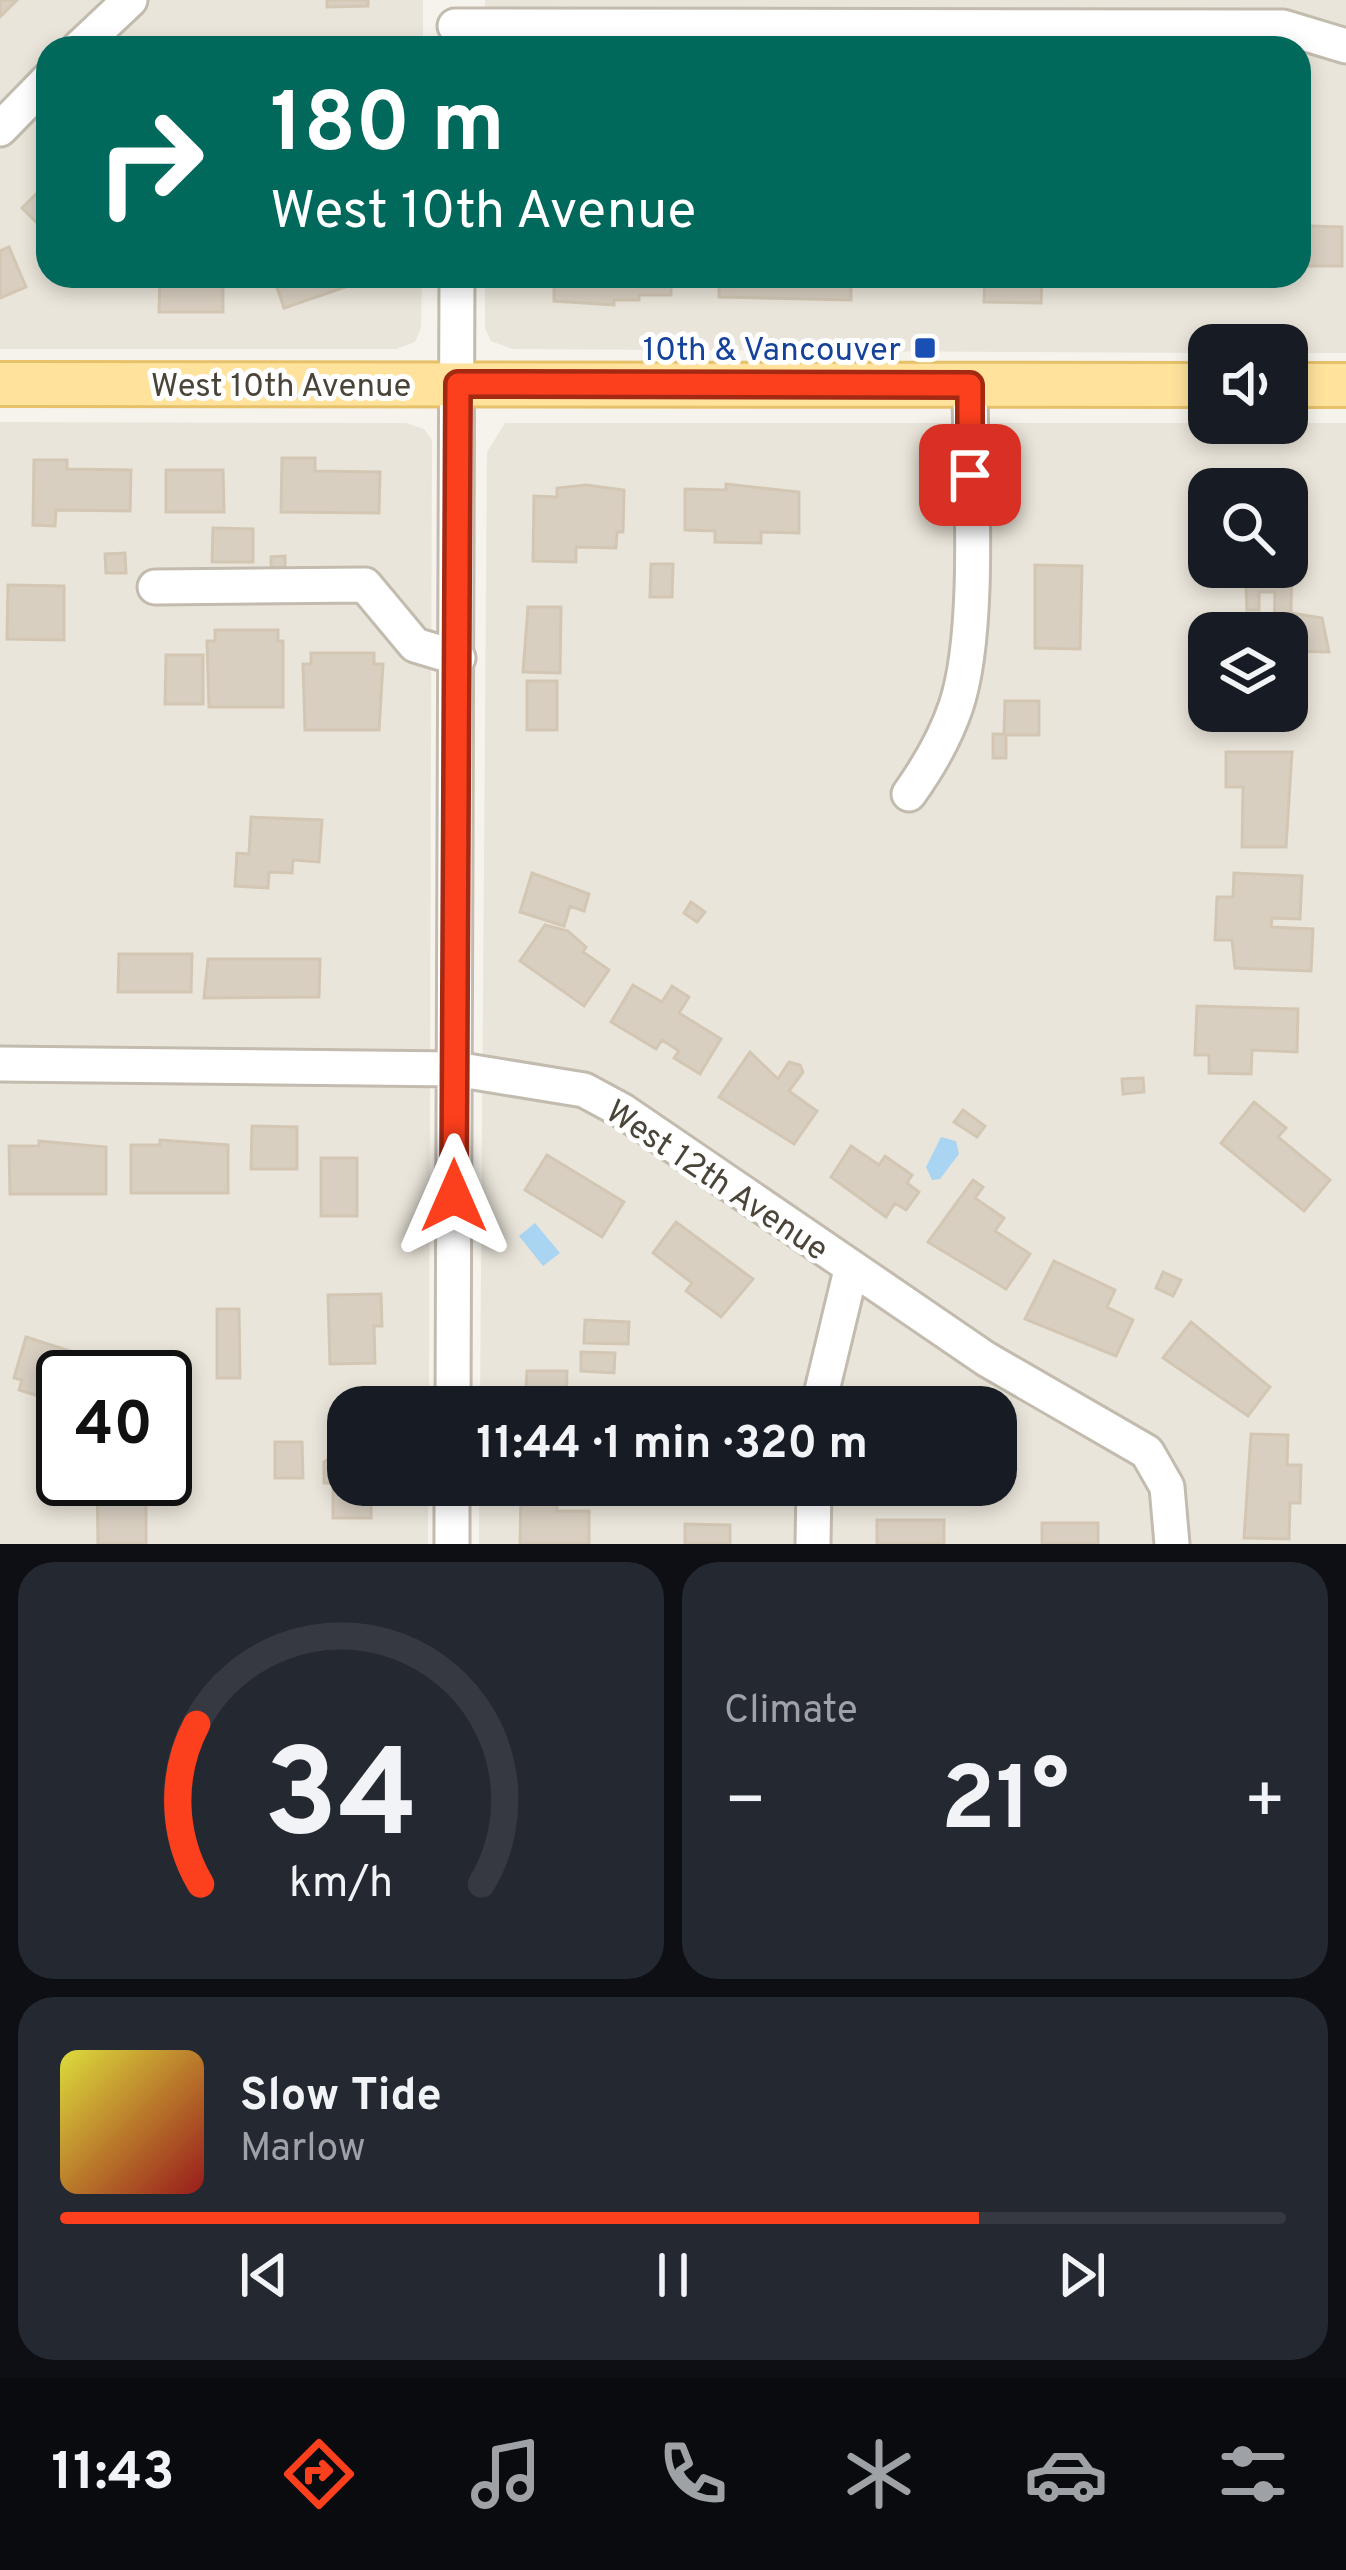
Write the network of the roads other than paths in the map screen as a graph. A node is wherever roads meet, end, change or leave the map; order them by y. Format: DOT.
graph roads {
  1 [pos="130,0"];
  2 [pos="455,25"];
  3 [pos="92,36"];
  4 [pos="1346,46"];
  5 [pos="36,92"];
  6 [pos="0,129"];
  7 [pos="457,288"];
  8 [pos="0,384"];
  9 [pos="458,384"];
  10 [pos="970,385"];
  11 [pos="1188,385"];
  12 [pos="1308,385"];
  13 [pos="1346,385"];
  14 [pos="154,587"];
  15 [pos="458,658"];
  16 [pos="909,794"];
  17 [pos="0,1064"];
  18 [pos="455,1069"];
  19 [pos="851,1270"];
  20 [pos="453,1386"];
  21 [pos="823,1386"];
  22 [pos="452,1506"];
  23 [pos="814,1506"];
  24 [pos="452,1544"];
  25 [pos="813,1544"];
  26 [pos="1172,1544"];
  1 -- 3 [label="street"];
  2 -- 4 [label="street"];
  5 -- 6 [label="street"];
  7 -- 9 [label="street"];
  8 -- 9 [label="main road, West 10th Avenue"];
  9 -- 10 [label="main road, West 10th Avenue"];
  9 -- 15 [label="street"];
  10 -- 11 [label="main road, West 10th Avenue"];
  10 -- 16 [label="street"];
  12 -- 13 [label="main road"];
  14 -- 15 [label="street"];
  15 -- 18 [label="street"];
  17 -- 18 [label="street, West 12th Avenue"];
  18 -- 19 [label="street, West 12th Avenue"];
  18 -- 20 [label="street"];
  19 -- 21 [label="street"];
  19 -- 26 [label="street, West 12th Avenue"];
  22 -- 24 [label="street"];
  23 -- 25 [label="street"];
}
